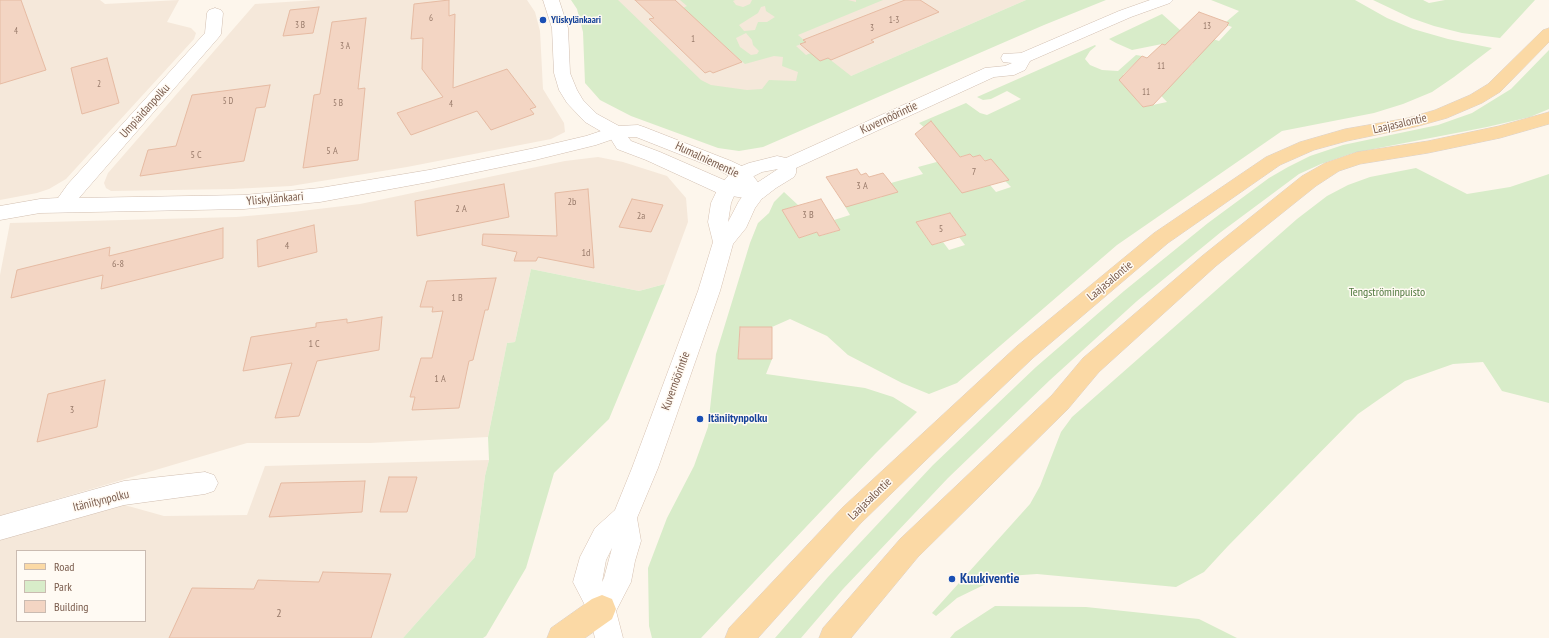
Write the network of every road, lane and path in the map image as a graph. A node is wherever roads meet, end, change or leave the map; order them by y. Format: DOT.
graph roads {
  1 [pos="551,0"];
  2 [pos="1165,0"];
  3 [pos="215,12"];
  4 [pos="1549,33"];
  5 [pos="1549,118"];
  6 [pos="616,132"];
  7 [pos="787,165"];
  8 [pos="741,174"];
  9 [pos="727,189"];
  10 [pos="756,193"];
  11 [pos="64,205"];
  12 [pos="0,213"];
  13 [pos="723,242"];
  14 [pos="205,483"];
  15 [pos="0,528"];
  16 [pos="606,625"];
  17 [pos="561,638"];
  18 [pos="739,638"];
  19 [pos="833,638"];
  1 -- 6 [label="street, Humalniementie"];
  2 -- 7 [label="street, Kuvernöörintie"];
  3 -- 11 [label="street, Umpiaidanpolku"];
  4 -- 18 [label="main road, Laajasalontie"];
  5 -- 19 [label="main road"];
  6 -- 8 [label="street, Humalniementie"];
  6 -- 9 [label="street, Humalniementie"];
  6 -- 11 [label="street, Yliskylänkaari"];
  7 -- 8 [label="street, Kuvernöörintie"];
  7 -- 10 [label="street, Kuvernöörintie"];
  8 -- 9 [label="street, Kuvernöörintie"];
  8 -- 10 [label="street, Humalniementie"];
  9 -- 10 [label="street, Humalniementie"];
  9 -- 13 [label="street, Kuvernöörintie"];
  10 -- 13 [label="street, Kuvernöörintie"];
  11 -- 12 [label="street, Yliskylänkaari"];
  13 -- 16 [label="street, Kuvernöörintie"];
  14 -- 15 [label="street, Itäniitynpolku"];
  16 -- 17 [label="main road"];
}
